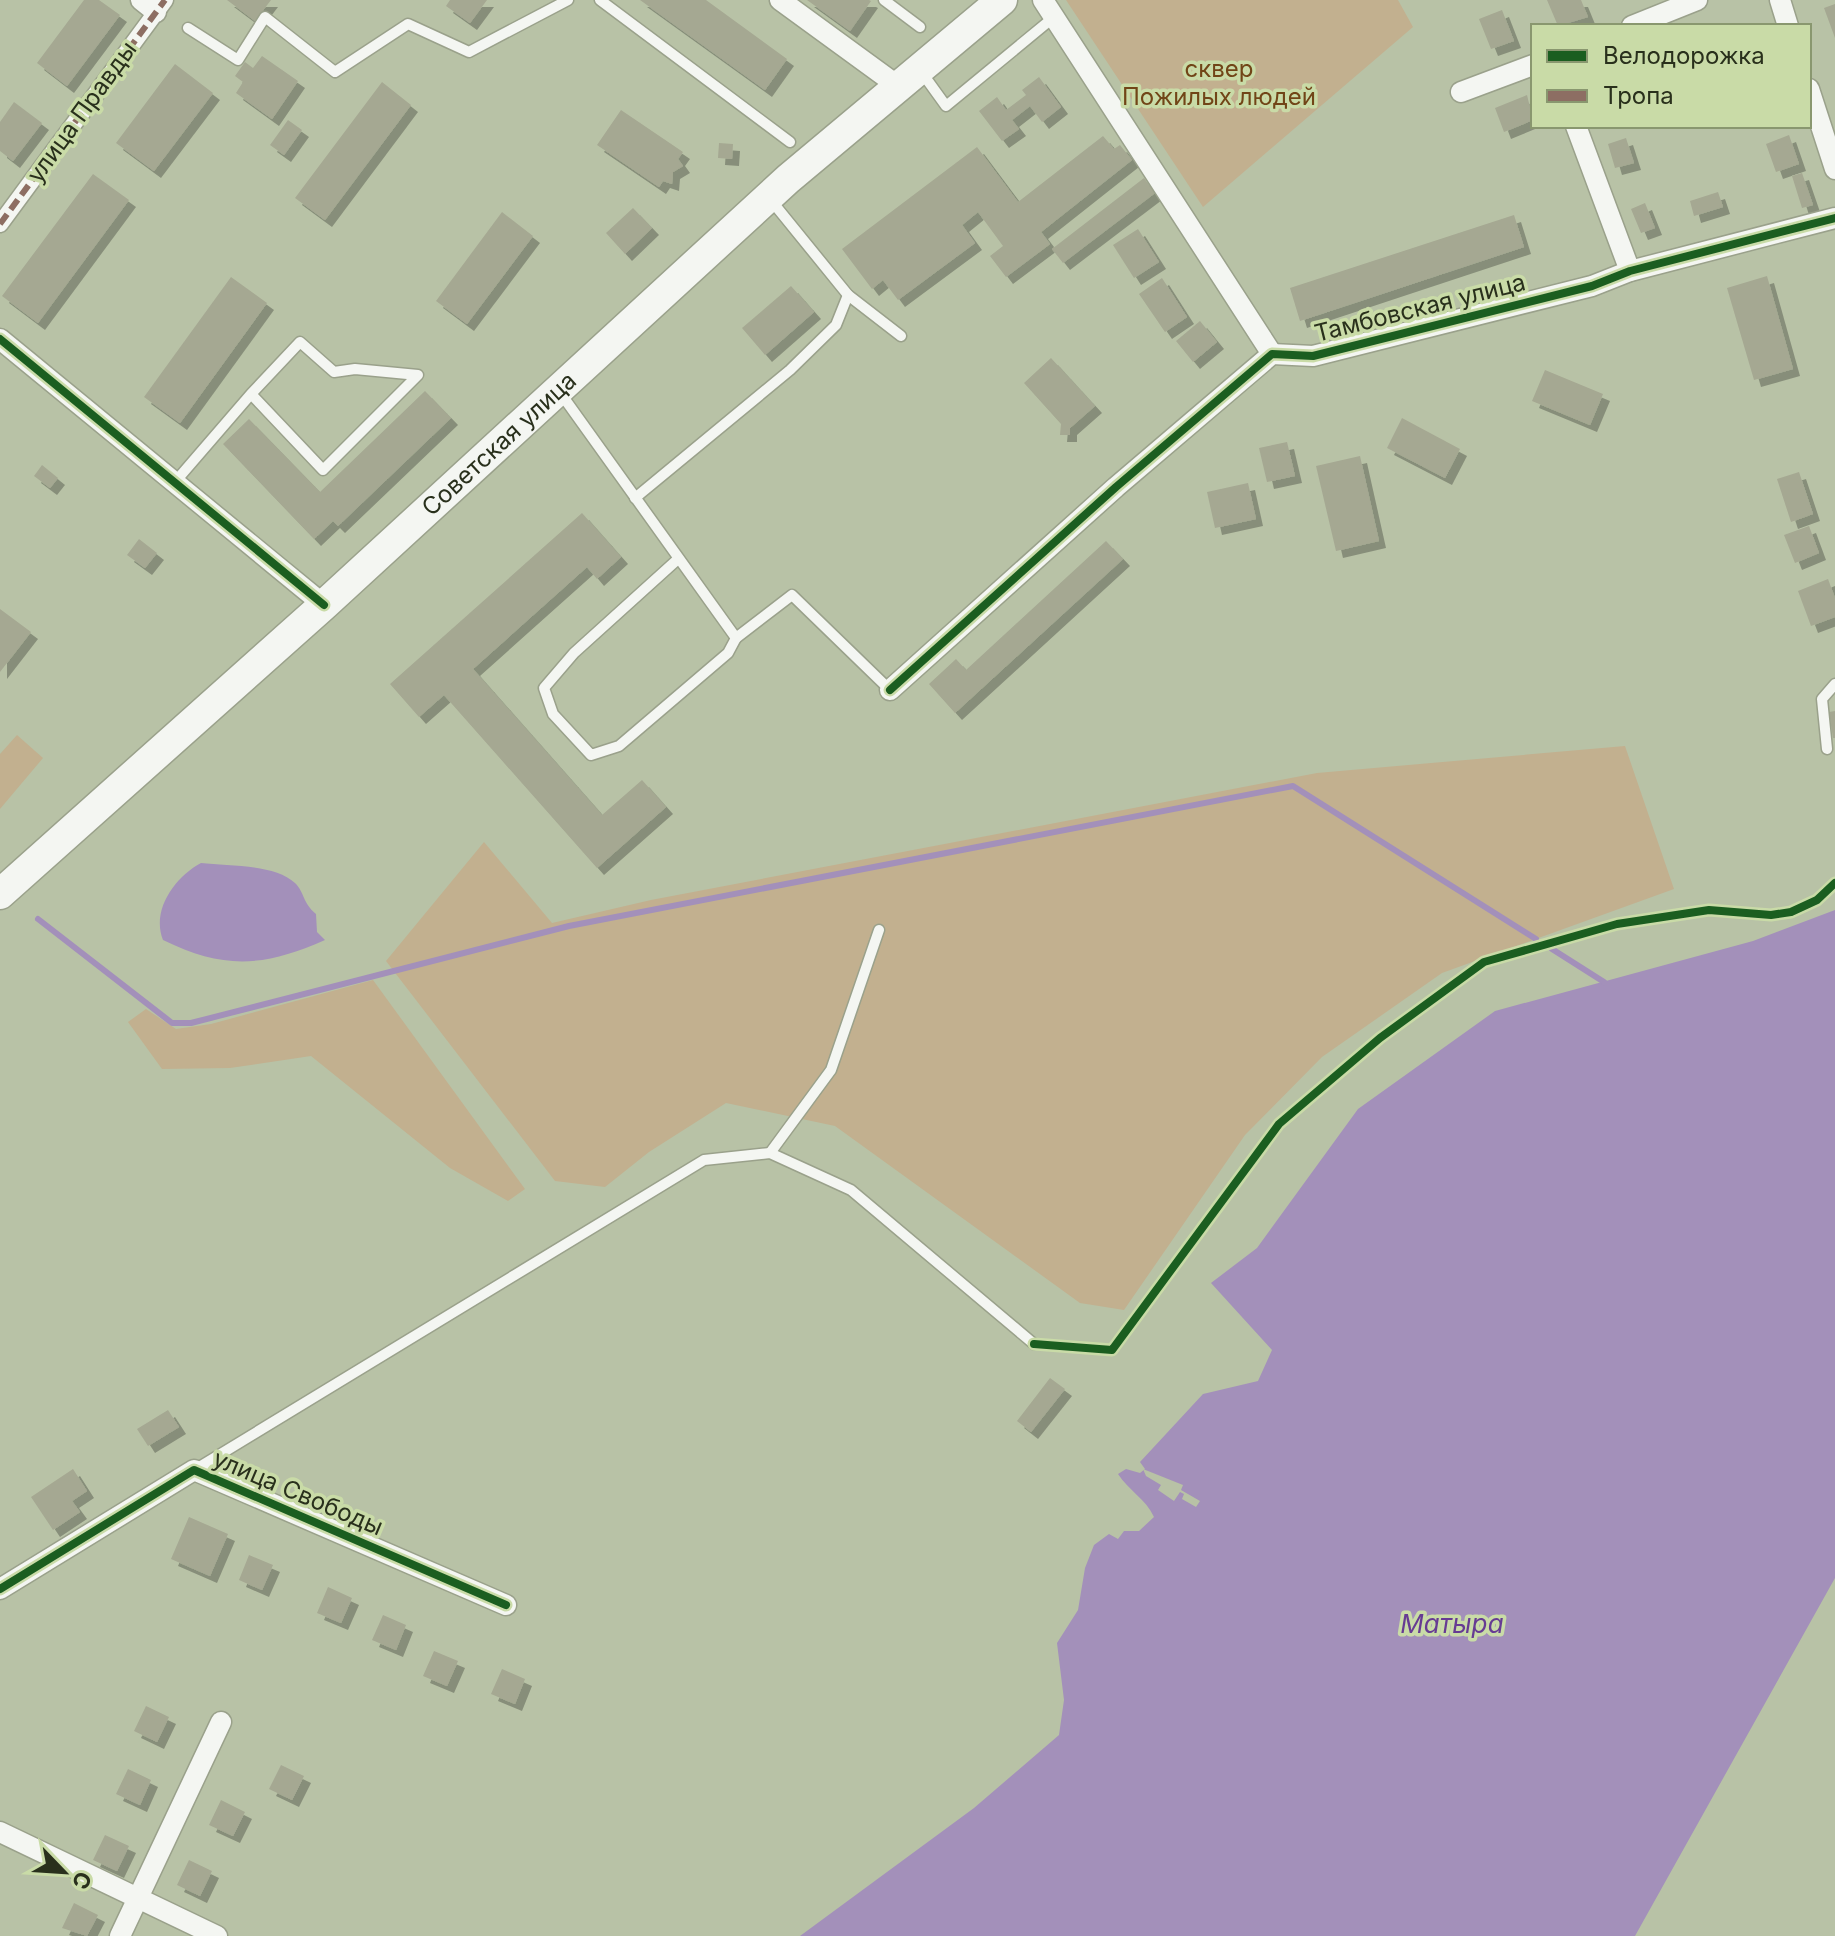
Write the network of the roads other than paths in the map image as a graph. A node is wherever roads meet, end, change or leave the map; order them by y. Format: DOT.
graph roads {
  1 [pos="568,0"];
  2 [pos="600,0"];
  3 [pos="780,0"];
  4 [pos="884,0"];
  5 [pos="1002,0"];
  6 [pos="1697,0"];
  7 [pos="1780,0"];
  8 [pos="154,4"];
  9 [pos="1049,8"];
  10 [pos="1637,24"];
  11 [pos="1787,24"];
  12 [pos="920,27"];
  13 [pos="188,28"];
  14 [pos="1531,66"];
  15 [pos="908,77"];
  16 [pos="1461,92"];
  17 [pos="1811,95"];
  18 [pos="1577,128"];
  19 [pos="790,142"];
  20 [pos="1835,169"];
  21 [pos="768,197"];
  22 [pos="1835,218"];
  23 [pos="0,224"];
  24 [pos="1630,271"];
  25 [pos="848,295"];
  26 [pos="901,336"];
  27 [pos="0,339"];
  28 [pos="1272,354"];
  29 [pos="558,390"];
  30 [pos="251,394"];
  31 [pos="175,482"];
  32 [pos="635,498"];
  33 [pos="678,559"];
  34 [pos="324,605"];
  35 [pos="736,638"];
  36 [pos="1835,684"];
  37 [pos="890,690"];
  38 [pos="1827,749"];
  39 [pos="1,892"];
  40 [pos="879,930"];
  41 [pos="770,1153"];
  42 [pos="1034,1344"];
  43 [pos="194,1470"];
  44 [pos="0,1589"];
  45 [pos="506,1605"];
  46 [pos="221,1722"];
  47 [pos="0,1832"];
  48 [pos="137,1895"];
  49 [pos="120,1936"];
  50 [pos="217,1936"];
  1 -- 13 [label="lane"];
  2 -- 19 [label="lane"];
  3 -- 15 [label="street"];
  4 -- 12 [label="lane"];
  5 -- 15 [label="main road, Советская улица"];
  6 -- 10 [label="street"];
  7 -- 11 [label="street"];
  8 -- 23 [label="street, улица Правды"];
  9 -- 15 [label="lane"];
  9 -- 28 [label="street"];
  14 -- 16 [label="street"];
  15 -- 21 [label="main road, Советская улица"];
  17 -- 20 [label="street"];
  18 -- 24 [label="street"];
  21 -- 25 [label="lane"];
  21 -- 29 [label="main road, Советская улица"];
  22 -- 24 [label="street, Тамбовская улица"];
  24 -- 28 [label="street, Тамбовская улица"];
  25 -- 26 [label="lane"];
  25 -- 32 [label="lane"];
  27 -- 31 [label="street"];
  28 -- 37 [label="street"];
  29 -- 32 [label="lane"];
  29 -- 34 [label="main road, Советская улица"];
  30 -- 30 [label="lane"];
  30 -- 31 [label="lane"];
  31 -- 34 [label="street"];
  32 -- 33 [label="lane"];
  33 -- 35 [label="lane"];
  33 -- 35 [label="lane"];
  34 -- 39 [label="main road, Советская улица"];
  35 -- 37 [label="lane"];
  36 -- 38 [label="lane"];
  40 -- 41 [label="lane"];
  41 -- 42 [label="lane"];
  41 -- 43 [label="lane"];
  43 -- 44 [label="street, улица Свободы"];
  43 -- 45 [label="street, улица Свободы"];
  46 -- 48 [label="street"];
  47 -- 48 [label="street"];
  48 -- 49 [label="street"];
  48 -- 50 [label="street"];
}
